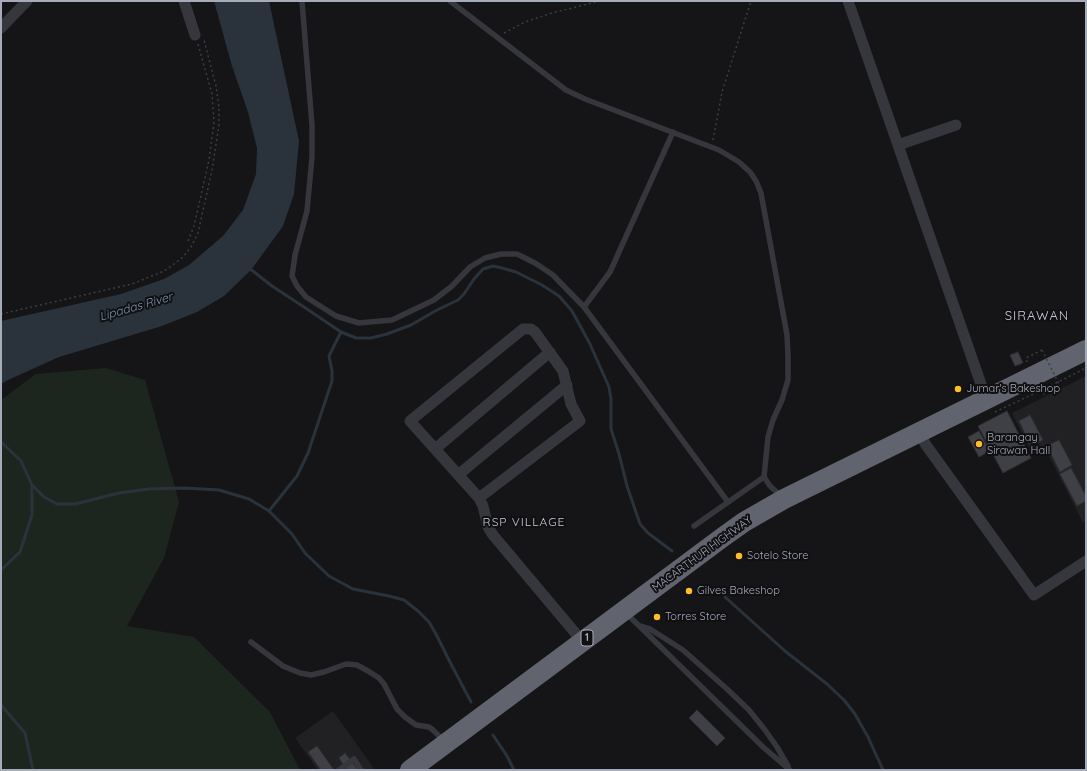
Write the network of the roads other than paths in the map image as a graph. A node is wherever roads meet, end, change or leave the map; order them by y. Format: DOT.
graph roads {
  1 [pos="28,1"];
  2 [pos="184,1"];
  3 [pos="302,1"];
  4 [pos="450,1"];
  5 [pos="848,1"];
  6 [pos="1,28"];
  7 [pos="199,35"];
  8 [pos="956,124"];
  9 [pos="673,132"];
  10 [pos="898,145"];
  11 [pos="584,307"];
  12 [pos="1086,350"];
  13 [pos="550,352"];
  14 [pos="567,385"];
  15 [pos="987,399"];
  16 [pos="919,433"];
  17 [pos="435,449"];
  18 [pos="458,475"];
  19 [pos="764,477"];
  20 [pos="479,498"];
  21 [pos="784,499"];
  22 [pos="728,502"];
  23 [pos="694,526"];
  24 [pos="1086,561"];
  25 [pos="623,611"];
  26 [pos="639,626"];
  27 [pos="582,641"];
  28 [pos="251,642"];
  29 [pos="446,744"];
  30 [pos="339,770"];
  31 [pos="361,770"];
  32 [pos="410,770"];
  33 [pos="790,770"];
  1 -- 6 [label="street"];
  2 -- 7 [label="street"];
  3 -- 11 [label="lane"];
  4 -- 9 [label="lane"];
  5 -- 10 [label="street"];
  8 -- 10 [label="street"];
  9 -- 11 [label="lane"];
  9 -- 19 [label="lane"];
  10 -- 15 [label="street"];
  11 -- 22 [label="lane"];
  12 -- 15 [label="highway, MACARTHUR HIGHWAY / 1"];
  13 -- 14 [label="street"];
  13 -- 17 [label="street"];
  13 -- 17 [label="street"];
  14 -- 18 [label="street"];
  14 -- 20 [label="street"];
  15 -- 16 [label="highway, MACARTHUR HIGHWAY / 1"];
  16 -- 21 [label="highway, MACARTHUR HIGHWAY / 1"];
  16 -- 24 [label="street"];
  17 -- 18 [label="street"];
  18 -- 20 [label="street"];
  19 -- 21 [label="lane"];
  19 -- 22 [label="lane"];
  20 -- 27 [label="street"];
  21 -- 25 [label="highway, MACARTHUR HIGHWAY / 1"];
  22 -- 23 [label="lane"];
  25 -- 26 [label="lane"];
  25 -- 27 [label="highway, MACARTHUR HIGHWAY / 1"];
  26 -- 33 [label="lane"];
  26 -- 33 [label="lane"];
  27 -- 29 [label="highway, MACARTHUR HIGHWAY / 1"];
  28 -- 29 [label="lane"];
  29 -- 32 [label="highway, MACARTHUR HIGHWAY / 1"];
  30 -- 31 [label="lane"];
}
